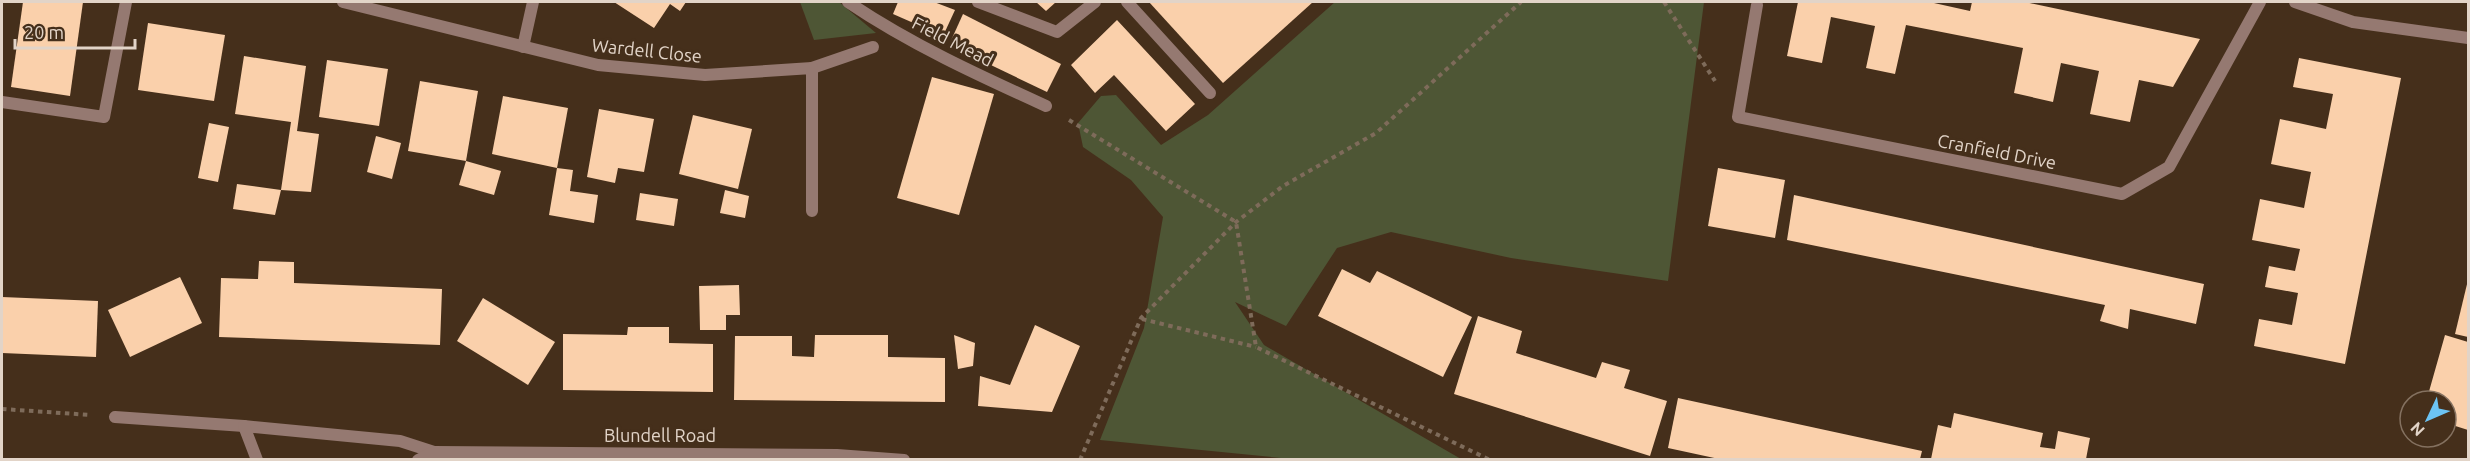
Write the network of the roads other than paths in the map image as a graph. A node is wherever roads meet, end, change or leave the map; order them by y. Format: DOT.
graph roads {
  1 [pos="126,2"];
  2 [pos="343,2"];
  3 [pos="533,2"];
  4 [pos="848,2"];
  5 [pos="978,2"];
  6 [pos="1095,2"];
  7 [pos="1127,2"];
  8 [pos="2260,2"];
  9 [pos="2295,2"];
  10 [pos="1757,5"];
  11 [pos="2469,38"];
  12 [pos="522,47"];
  13 [pos="873,47"];
  14 [pos="812,68"];
  15 [pos="1210,93"];
  16 [pos="2,102"];
  17 [pos="1046,106"];
  18 [pos="812,211"];
  19 [pos="115,417"];
  20 [pos="244,426"];
  21 [pos="434,452"];
  22 [pos="836,457"];
  23 [pos="257,459"];
  24 [pos="418,459"];
  25 [pos="904,459"];
  1 -- 16 [label="street"];
  2 -- 12 [label="street, Wardell Close"];
  3 -- 12 [label="street"];
  4 -- 17 [label="street, Field Mead"];
  5 -- 6 [label="street"];
  7 -- 15 [label="street"];
  8 -- 10 [label="street, Cranfield Drive"];
  9 -- 11 [label="street"];
  12 -- 14 [label="street, Wardell Close"];
  13 -- 14 [label="street, Wardell Close"];
  14 -- 18 [label="street"];
  19 -- 20 [label="street"];
  20 -- 21 [label="street"];
  20 -- 23 [label="street"];
  21 -- 22 [label="street, Blundell Road"];
  21 -- 24 [label="street, Blundell Road"];
  22 -- 25 [label="street, Blundell Road"];
}
